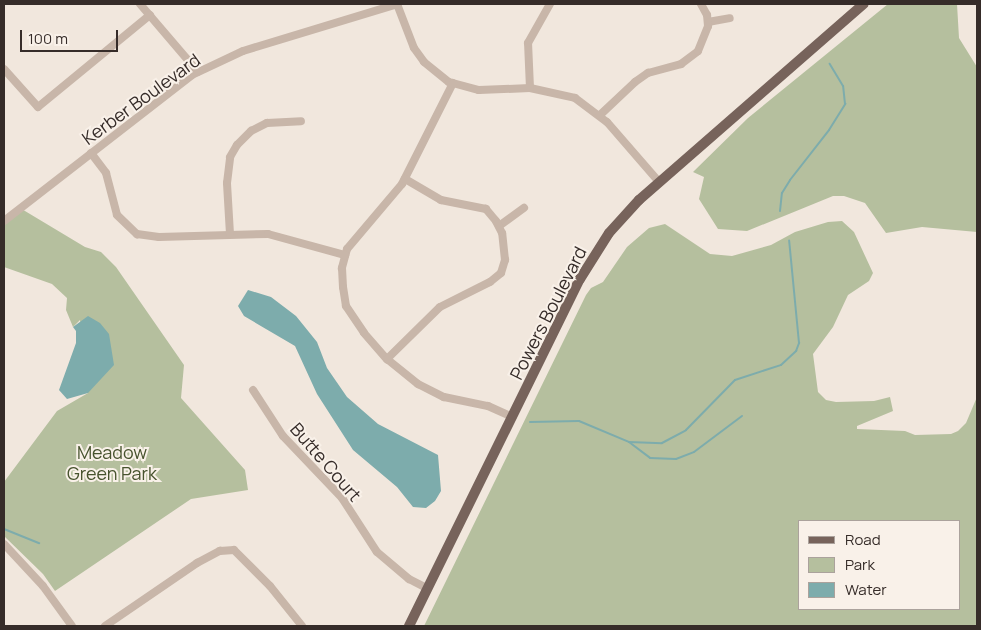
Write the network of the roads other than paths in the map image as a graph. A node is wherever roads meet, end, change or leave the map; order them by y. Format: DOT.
graph roads {
  1 [pos="140,4"];
  2 [pos="397,4"];
  3 [pos="550,4"];
  4 [pos="701,4"];
  5 [pos="864,4"];
  6 [pos="873,4"];
  7 [pos="150,15"];
  8 [pos="730,18"];
  9 [pos="708,22"];
  10 [pos="835,31"];
  11 [pos="4,69"];
  12 [pos="198,72"];
  13 [pos="453,83"];
  14 [pos="530,88"];
  15 [pos="600,115"];
  16 [pos="301,121"];
  17 [pos="91,153"];
  18 [pos="405,179"];
  19 [pos="658,182"];
  20 [pos="524,208"];
  21 [pos="4,221"];
  22 [pos="499,226"];
  23 [pos="230,234"];
  24 [pos="345,255"];
  25 [pos="387,359"];
  26 [pos="253,390"];
  27 [pos="514,417"];
  28 [pos="4,544"];
  29 [pos="427,588"];
  30 [pos="72,626"];
  31 [pos="105,626"];
  32 [pos="302,626"];
  33 [pos="409,626"];
  1 -- 7 [label="street"];
  2 -- 12 [label="street, Kerber Boulevard"];
  2 -- 13 [label="street"];
  3 -- 14 [label="street"];
  4 -- 9 [label="street"];
  5 -- 10 [label="main road, Powers Boulevard"];
  6 -- 10 [label="main road, Powers Boulevard"];
  7 -- 11 [label="street"];
  7 -- 12 [label="street"];
  8 -- 9 [label="street"];
  9 -- 15 [label="street"];
  10 -- 19 [label="main road, Powers Boulevard"];
  12 -- 17 [label="street, Kerber Boulevard"];
  13 -- 14 [label="street"];
  13 -- 18 [label="street"];
  14 -- 15 [label="street"];
  15 -- 19 [label="street"];
  16 -- 23 [label="street"];
  17 -- 21 [label="street, Kerber Boulevard"];
  17 -- 23 [label="street"];
  18 -- 22 [label="street"];
  18 -- 24 [label="street"];
  19 -- 27 [label="main road, Powers Boulevard"];
  20 -- 22 [label="street"];
  22 -- 25 [label="street"];
  23 -- 24 [label="street"];
  24 -- 25 [label="street"];
  25 -- 27 [label="street"];
  26 -- 29 [label="street, Butte Court"];
  27 -- 29 [label="main road, Powers Boulevard"];
  28 -- 30 [label="street"];
  29 -- 33 [label="main road, Powers Boulevard"];
  31 -- 32 [label="street"];
}
